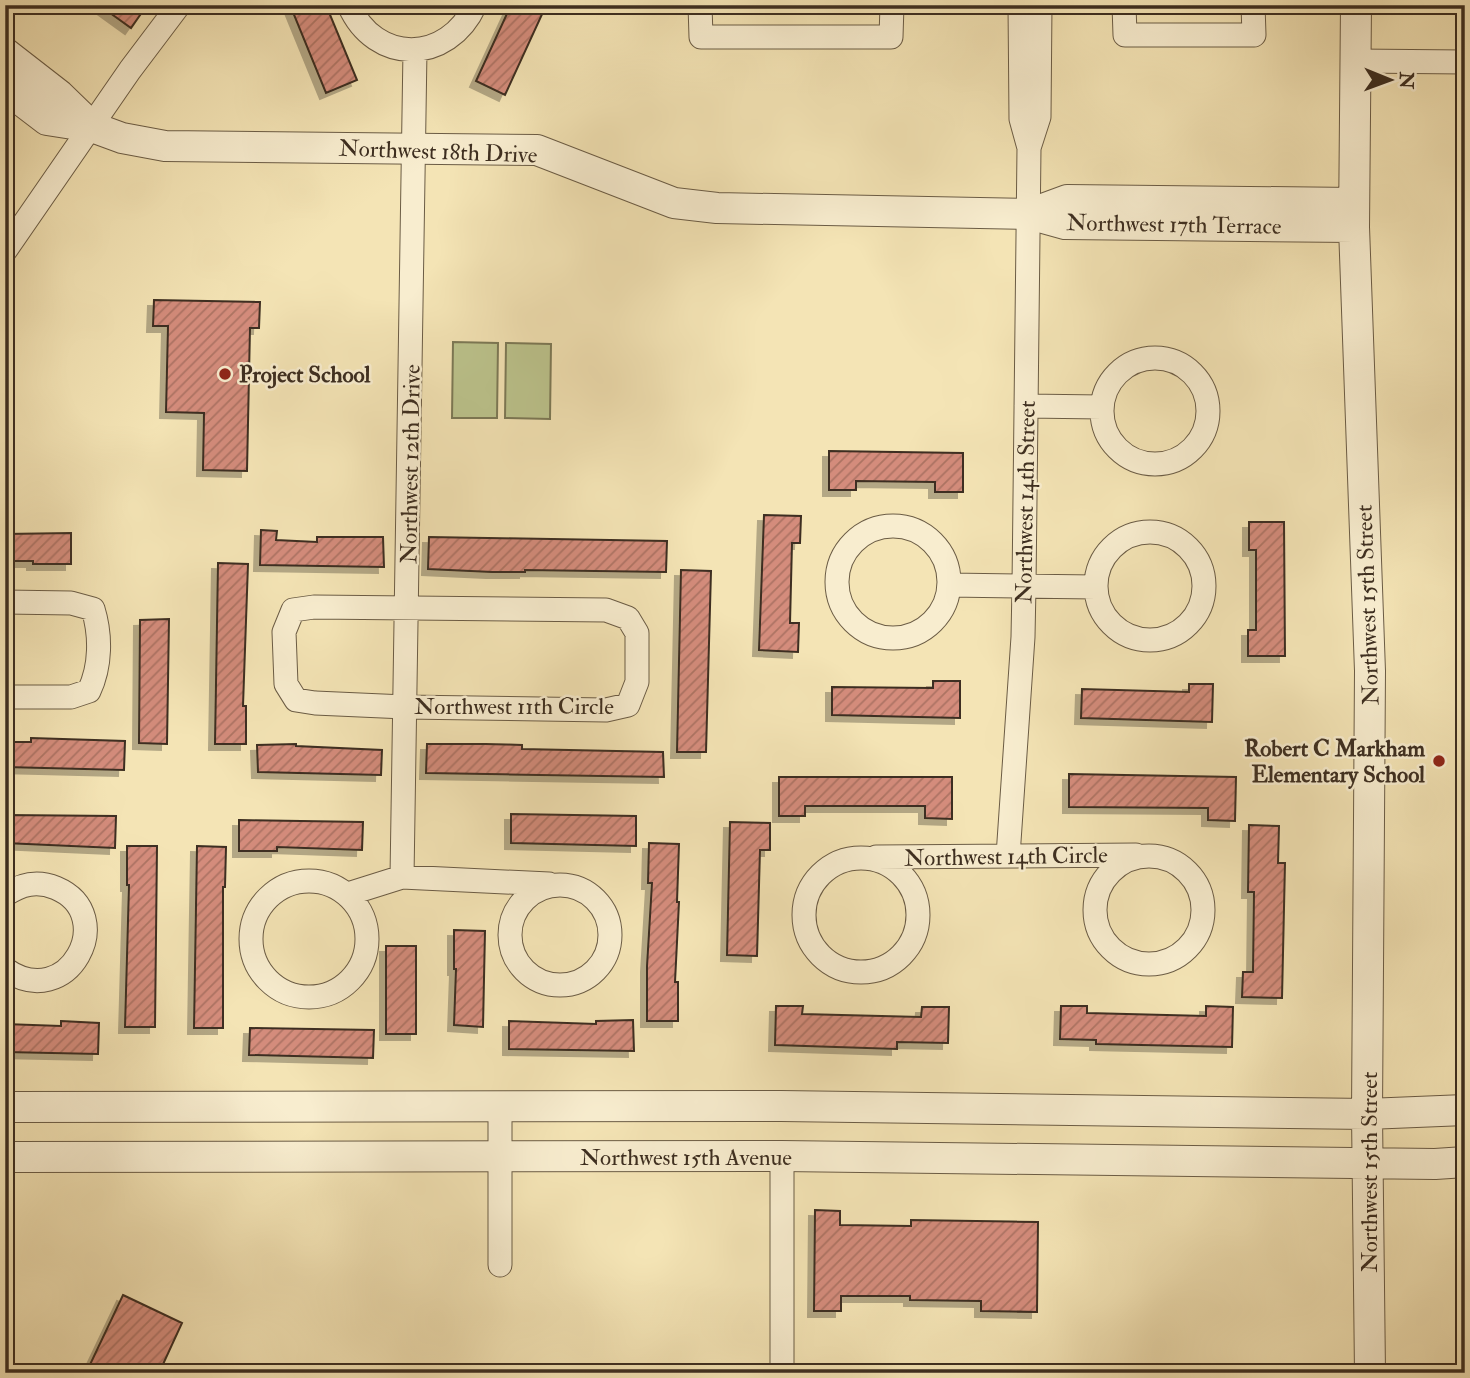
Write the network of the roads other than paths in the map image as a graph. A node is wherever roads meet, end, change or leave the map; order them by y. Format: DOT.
graph roads {
  1 [pos="179,5"];
  2 [pos="349,5"];
  3 [pos="475,5"];
  4 [pos="700,5"];
  5 [pos="892,5"];
  6 [pos="1020,5"];
  7 [pos="1040,5"];
  8 [pos="1124,5"];
  9 [pos="1254,5"];
  10 [pos="1356,5"];
  11 [pos="415,50"];
  12 [pos="5,53"];
  13 [pos="1356,61"];
  14 [pos="1465,62"];
  15 [pos="5,88"];
  16 [pos="92,127"];
  17 [pos="1029,148"];
  18 [pos="415,149"];
  19 [pos="1029,214"];
  20 [pos="1354,215"];
  21 [pos="5,251"];
  22 [pos="1026,406"];
  23 [pos="1102,407"];
  24 [pos="948,585"];
  25 [pos="1024,586"];
  26 [pos="1096,587"];
  27 [pos="5,602"];
  28 [pos="407,607"];
  29 [pos="5,696"];
  30 [pos="405,707"];
  31 [pos="1149,855"];
  32 [pos="1007,856"];
  33 [pos="863,857"];
  34 [pos="402,877"];
  35 [pos="5,880"];
  36 [pos="48,884"];
  37 [pos="559,885"];
  38 [pos="348,894"];
  39 [pos="5,895"];
  40 [pos="5,969"];
  41 [pos="5,1107"];
  42 [pos="107,1107"];
  43 [pos="500,1107"];
  44 [pos="1465,1110"];
  45 [pos="1367,1114"];
  46 [pos="5,1121"];
  47 [pos="782,1156"];
  48 [pos="5,1157"];
  49 [pos="500,1157"];
  50 [pos="1465,1162"];
  51 [pos="1368,1163"];
  52 [pos="500,1265"];
  53 [pos="782,1373"];
  54 [pos="1370,1373"];
  1 -- 16 [label="street"];
  2 -- 11 [label="street"];
  3 -- 11 [label="street"];
  4 -- 5 [label="street"];
  6 -- 17 [label="street, Northwest 14th Street"];
  7 -- 17 [label="street, Northwest 14th Street"];
  8 -- 9 [label="street"];
  10 -- 13 [label="street, Northwest 15th Street"];
  11 -- 18 [label="street, Northwest 12th Drive"];
  12 -- 16 [label="street, Northwest 18th Drive"];
  13 -- 14 [label="street"];
  13 -- 20 [label="street, Northwest 15th Street"];
  15 -- 16 [label="street, Northwest 18th Drive"];
  16 -- 18 [label="street, Northwest 18th Drive"];
  16 -- 21 [label="street"];
  17 -- 19 [label="street, Northwest 14th Street"];
  18 -- 19 [label="street, Northwest 18th Drive"];
  18 -- 28 [label="street, Northwest 12th Drive"];
  19 -- 20 [label="street, Northwest 17th Terrace"];
  19 -- 22 [label="street, Northwest 14th Street"];
  20 -- 45 [label="street, Northwest 15th Street"];
  22 -- 23 [label="street"];
  22 -- 25 [label="street, Northwest 14th Street"];
  23 -- 23 [label="street"];
  24 -- 24 [label="street"];
  24 -- 25 [label="street"];
  25 -- 26 [label="street"];
  25 -- 32 [label="street, Northwest 14th Street"];
  26 -- 26 [label="street"];
  27 -- 29 [label="street"];
  28 -- 30 [label="street, Northwest 12th Drive"];
  28 -- 30 [label="street, Northwest 11th Circle"];
  28 -- 30 [label="street, Northwest 11th Circle"];
  30 -- 34 [label="street, Northwest 12th Drive"];
  31 -- 31 [label="street, Northwest 14th Circle"];
  31 -- 32 [label="street, Northwest 14th Circle"];
  32 -- 33 [label="street, Northwest 14th Circle"];
  33 -- 33 [label="street, Northwest 14th Circle"];
  34 -- 37 [label="street"];
  34 -- 38 [label="street"];
  35 -- 36 [label="street"];
  36 -- 39 [label="street"];
  36 -- 40 [label="street"];
  37 -- 37 [label="street"];
  38 -- 38 [label="street"];
  41 -- 42 [label="street"];
  42 -- 43 [label="street"];
  42 -- 46 [label="street"];
  43 -- 45 [label="street"];
  43 -- 49 [label="street"];
  44 -- 45 [label="street"];
  45 -- 51 [label="street, Northwest 15th Street"];
  47 -- 49 [label="street, Northwest 15th Avenue"];
  47 -- 51 [label="street, Northwest 15th Avenue"];
  47 -- 53 [label="street"];
  48 -- 49 [label="street, Northwest 15th Avenue"];
  49 -- 52 [label="street"];
  50 -- 51 [label="street, Northwest 15th Avenue"];
  51 -- 54 [label="street, Northwest 15th Street"];
}
